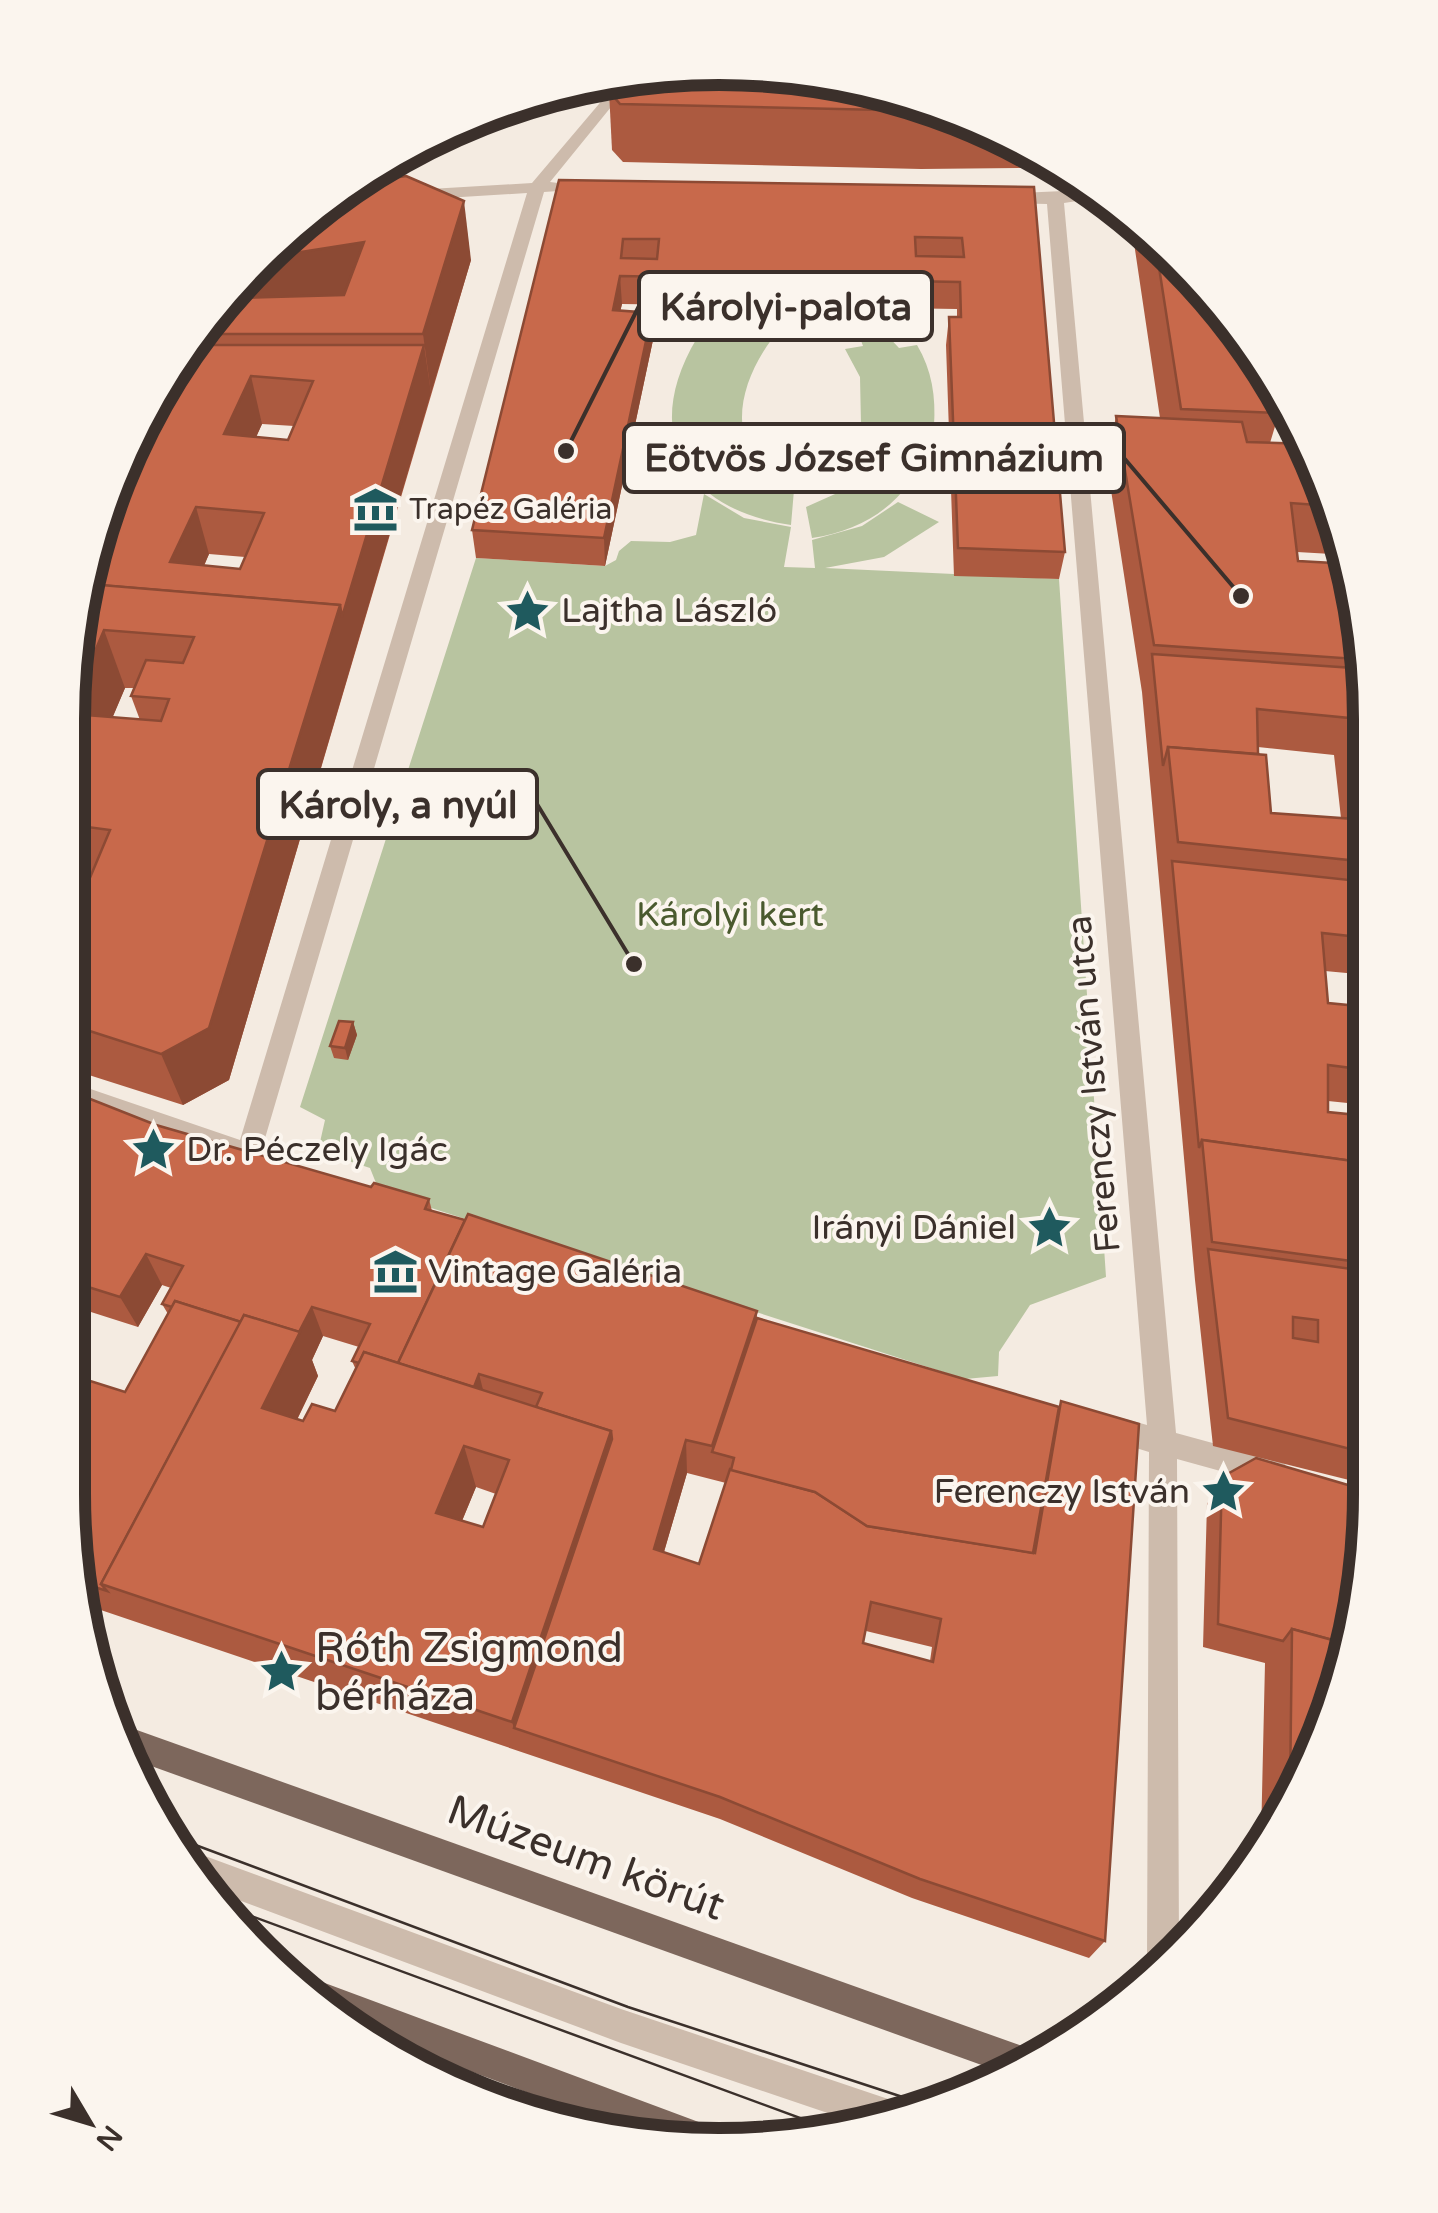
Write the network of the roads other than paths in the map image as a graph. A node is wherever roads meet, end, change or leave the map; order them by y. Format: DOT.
graph roads {
  1 [pos="615,94"];
  2 [pos="538,186"];
  3 [pos="576,188"];
  4 [pos="1077,196"];
  5 [pos="990,198"];
  6 [pos="1055,199"];
  7 [pos="385,200"];
  8 [pos="85,1097"];
  9 [pos="1089,1422"];
  10 [pos="1163,1443"];
  11 [pos="1310,1482"];
  12 [pos="137,1745"];
  13 [pos="213,1876"];
  14 [pos="1164,1945"];
  15 [pos="351,2010"];
  16 [pos="1009,2057"];
  17 [pos="869,2110"];
  18 [pos="659,2125"];
  1 -- 2 [label="street"];
  2 -- 3 [label="street"];
  2 -- 7 [label="street"];
  2 -- 8 [label="street"];
  4 -- 6 [label="street"];
  5 -- 6 [label="street"];
  6 -- 10 [label="street, Ferenczy István utca"];
  9 -- 10 [label="street"];
  10 -- 11 [label="street"];
  10 -- 14 [label="street, Ferenczy István utca"];
  12 -- 16 [label="main road, Múzeum körút"];
  13 -- 17 [label="street"];
  15 -- 18 [label="main road"];
}
